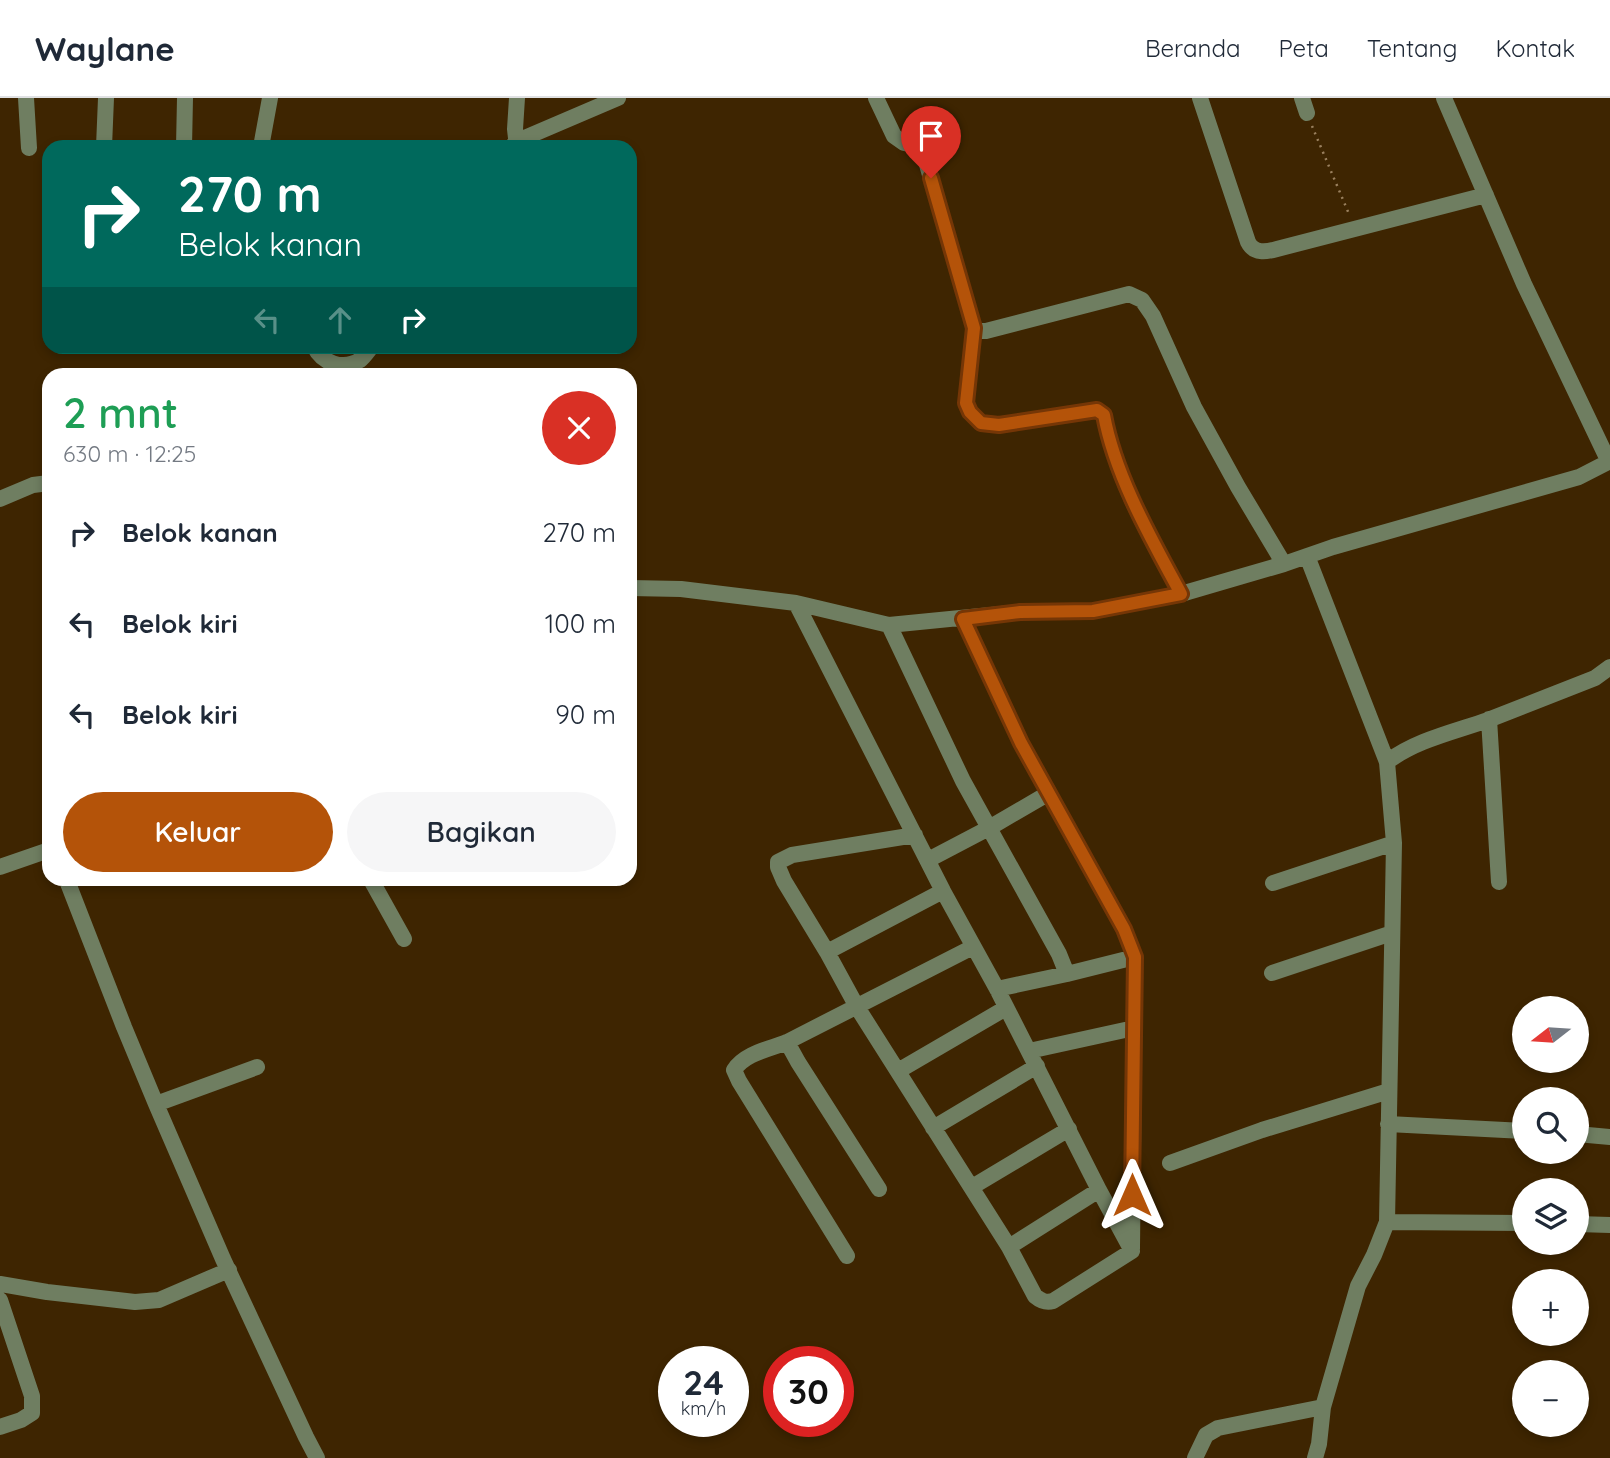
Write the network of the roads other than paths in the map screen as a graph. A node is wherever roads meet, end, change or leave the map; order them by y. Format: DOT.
graph roads {
  1 [pos="26,98"];
  2 [pos="106,98"];
  3 [pos="185,98"];
  4 [pos="270,98"];
  5 [pos="517,98"];
  6 [pos="618,98"];
  7 [pos="876,98"];
  8 [pos="1200,98"];
  9 [pos="1444,98"];
  10 [pos="104,140"];
  11 [pos="184,140"];
  12 [pos="262,140"];
  13 [pos="516,140"];
  14 [pos="527,140"];
  15 [pos="29,148"];
  16 [pos="1486,195"];
  17 [pos="974,328"];
  18 [pos="320,354"];
  19 [pos="365,354"];
  20 [pos="1609,461"];
  21 [pos="42,483"];
  22 [pos="0,499"];
  23 [pos="1307,556"];
  24 [pos="1284,564"];
  25 [pos="637,588"];
  26 [pos="1181,594"];
  27 [pos="796,603"];
  28 [pos="963,619"];
  29 [pos="890,625"];
  30 [pos="1610,667"];
  31 [pos="1489,719"];
  32 [pos="1387,762"];
  33 [pos="1049,793"];
  34 [pos="989,828"];
  35 [pos="915,835"];
  36 [pos="1394,843"];
  37 [pos="42,852"];
  38 [pos="928,860"];
  39 [pos="0,867"];
  40 [pos="1499,882"];
  41 [pos="1273,883"];
  42 [pos="69,886"];
  43 [pos="374,886"];
  44 [pos="943,891"];
  45 [pos="1392,933"];
  46 [pos="404,939"];
  47 [pos="973,947"];
  48 [pos="827,952"];
  49 [pos="1135,957"];
  50 [pos="1272,973"];
  51 [pos="1067,974"];
  52 [pos="996,989"];
  53 [pos="857,1007"];
  54 [pos="1006,1009"];
  55 [pos="1134,1027"];
  56 [pos="787,1042"];
  57 [pos="1029,1051"];
  58 [pos="1037,1066"];
  59 [pos="257,1067"];
  60 [pos="898,1071"];
  61 [pos="1389,1091"];
  62 [pos="156,1104"];
  63 [pos="1388,1124"];
  64 [pos="933,1128"];
  65 [pos="1069,1129"];
  66 [pos="1512,1130"];
  67 [pos="1589,1135"];
  68 [pos="1610,1137"];
  69 [pos="1170,1163"];
  70 [pos="972,1187"];
  71 [pos="879,1189"];
  72 [pos="1099,1190"];
  73 [pos="1387,1223"];
  74 [pos="1512,1223"];
  75 [pos="1589,1224"];
  76 [pos="1610,1225"];
  77 [pos="1009,1247"];
  78 [pos="1132,1251"];
  79 [pos="847,1256"];
  80 [pos="229,1270"];
  81 [pos="0,1284"];
  82 [pos="0,1300"];
  83 [pos="1323,1407"];
  84 [pos="0,1427"];
  85 [pos="317,1458"];
  86 [pos="1195,1458"];
  87 [pos="1315,1458"];
  1 -- 15 [label="street"];
  2 -- 10 [label="street"];
  3 -- 11 [label="street"];
  4 -- 12 [label="street"];
  5 -- 13 [label="street"];
  6 -- 14 [label="street"];
  7 -- 17 [label="street"];
  8 -- 16 [label="street"];
  9 -- 16 [label="street"];
  16 -- 20 [label="street"];
  17 -- 24 [label="street"];
  17 -- 26 [label="street"];
  18 -- 19 [label="street"];
  20 -- 23 [label="street"];
  21 -- 22 [label="street"];
  23 -- 24 [label="street"];
  23 -- 32 [label="street"];
  24 -- 26 [label="street"];
  25 -- 27 [label="street"];
  26 -- 28 [label="street"];
  27 -- 29 [label="street"];
  27 -- 35 [label="street"];
  28 -- 29 [label="street"];
  28 -- 33 [label="street"];
  29 -- 34 [label="street"];
  30 -- 31 [label="street"];
  31 -- 32 [label="street"];
  31 -- 40 [label="street"];
  32 -- 36 [label="street"];
  33 -- 34 [label="street"];
  33 -- 49 [label="street"];
  34 -- 38 [label="street"];
  34 -- 51 [label="street"];
  35 -- 38 [label="street"];
  35 -- 48 [label="street"];
  36 -- 41 [label="street"];
  36 -- 45 [label="street"];
  37 -- 39 [label="street"];
  38 -- 44 [label="street"];
  42 -- 62 [label="street"];
  43 -- 46 [label="street"];
  44 -- 47 [label="street"];
  44 -- 48 [label="street"];
  45 -- 50 [label="street"];
  45 -- 61 [label="street"];
  47 -- 52 [label="street"];
  47 -- 53 [label="street"];
  48 -- 53 [label="street"];
  49 -- 51 [label="street"];
  49 -- 55 [label="street"];
  51 -- 52 [label="street"];
  52 -- 54 [label="street"];
  53 -- 56 [label="street"];
  53 -- 60 [label="street"];
  54 -- 57 [label="street"];
  54 -- 60 [label="street"];
  55 -- 57 [label="street"];
  55 -- 78 [label="street"];
  56 -- 71 [label="street"];
  56 -- 79 [label="street"];
  57 -- 58 [label="street"];
  58 -- 64 [label="street"];
  58 -- 65 [label="street"];
  59 -- 62 [label="street"];
  60 -- 64 [label="street"];
  61 -- 63 [label="street"];
  61 -- 69 [label="street"];
  62 -- 80 [label="street"];
  63 -- 66 [label="street"];
  63 -- 73 [label="street"];
  64 -- 70 [label="street"];
  65 -- 70 [label="street"];
  65 -- 72 [label="street"];
  67 -- 68 [label="street"];
  70 -- 77 [label="street"];
  72 -- 77 [label="street"];
  72 -- 78 [label="street"];
  73 -- 74 [label="street"];
  73 -- 83 [label="street"];
  75 -- 76 [label="street"];
  77 -- 78 [label="street"];
  80 -- 81 [label="street"];
  80 -- 85 [label="street"];
  82 -- 84 [label="street"];
  83 -- 86 [label="street"];
  83 -- 87 [label="street"];
}
